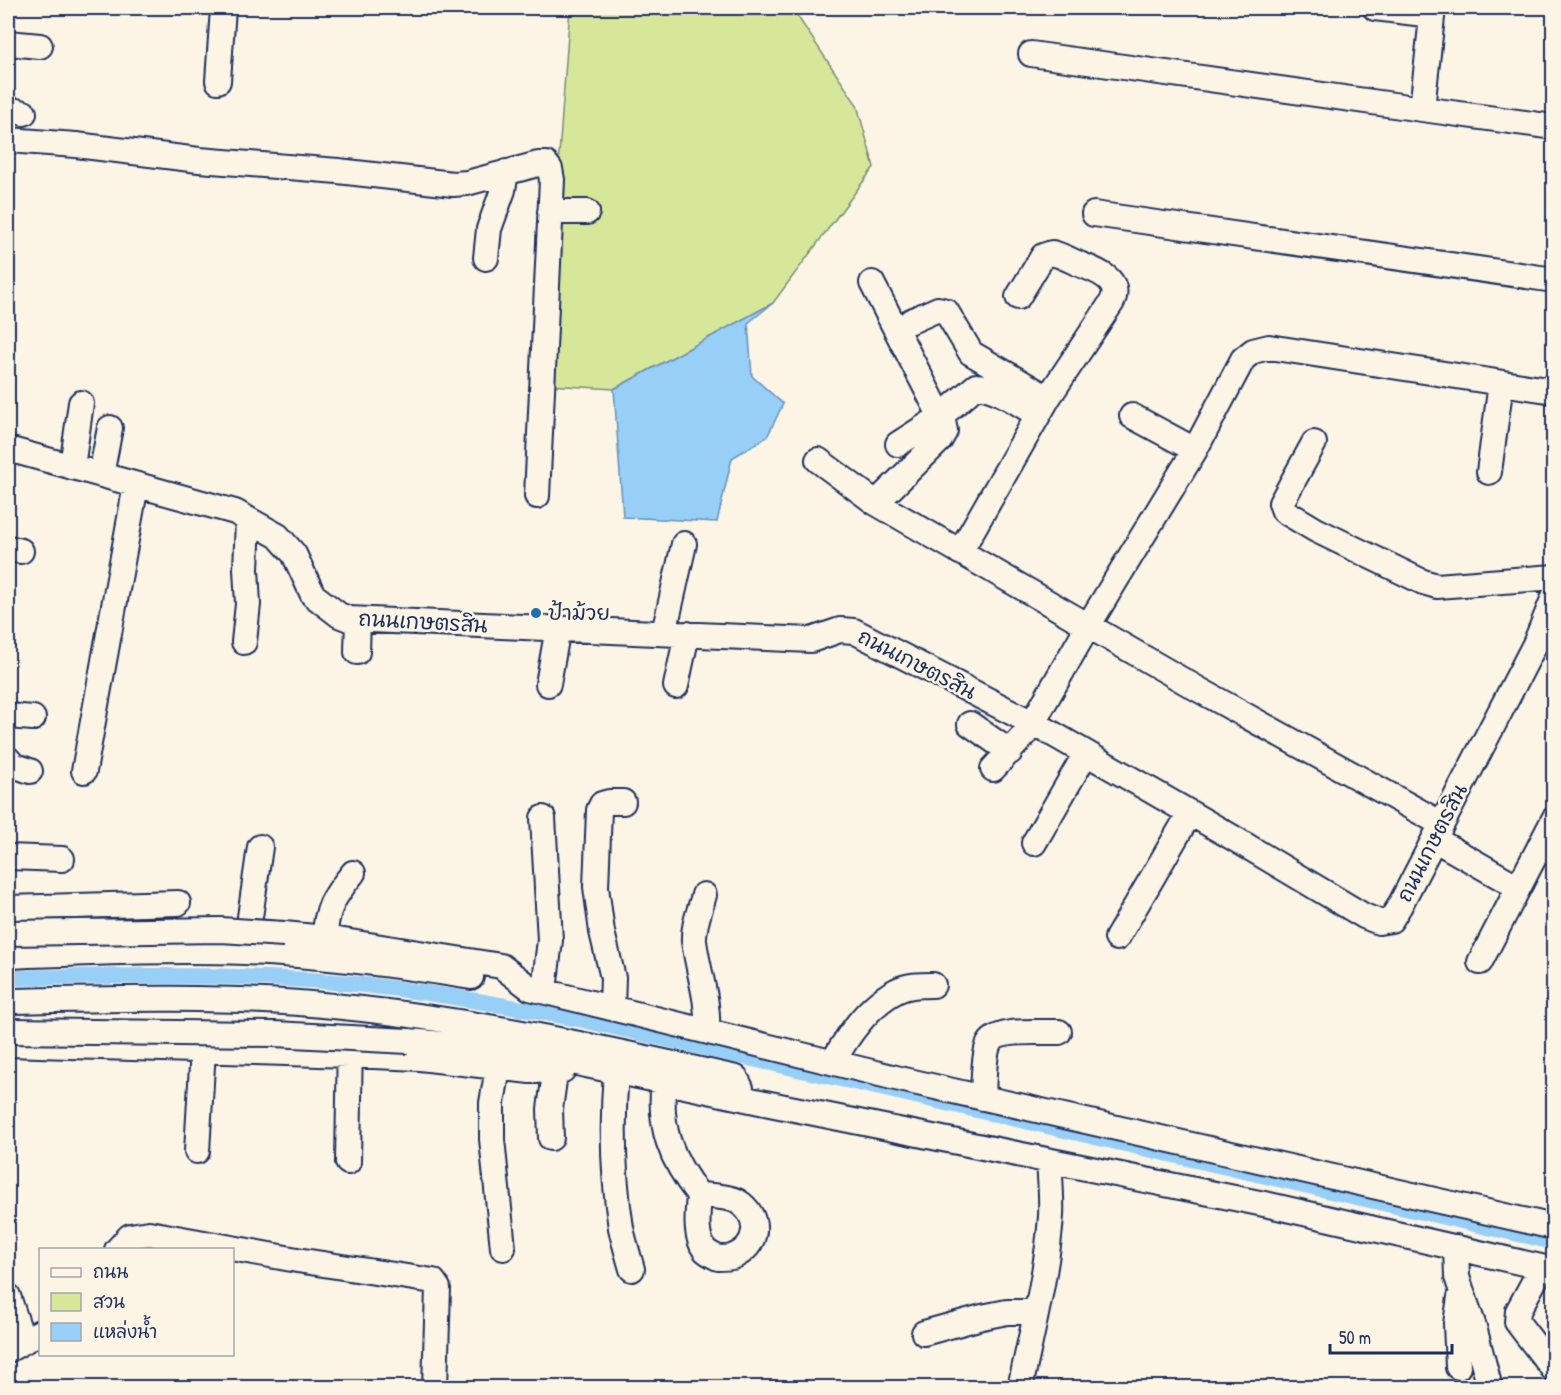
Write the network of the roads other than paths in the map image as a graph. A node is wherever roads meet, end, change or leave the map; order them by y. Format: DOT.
graph roads {
  1 [pos="223,8"];
  2 [pos="1375,8"];
  3 [pos="1433,11"];
  4 [pos="8,42"];
  5 [pos="40,46"];
  6 [pos="1031,54"];
  7 [pos="218,81"];
  8 [pos="1422,109"];
  9 [pos="1554,127"];
  10 [pos="8,140"];
  11 [pos="506,172"];
  12 [pos="550,212"];
  13 [pos="587,212"];
  14 [pos="1094,214"];
  15 [pos="486,258"];
  16 [pos="1554,280"];
  17 [pos="872,283"];
  18 [pos="1018,297"];
  19 [pos="911,321"];
  20 [pos="1501,383"];
  21 [pos="1554,391"];
  22 [pos="81,403"];
  23 [pos="1043,407"];
  24 [pos="1132,416"];
  25 [pos="940,417"];
  26 [pos="110,428"];
  27 [pos="1314,443"];
  28 [pos="898,444"];
  29 [pos="8,449"];
  30 [pos="1195,450"];
  31 [pos="818,460"];
  32 [pos="72,467"];
  33 [pos="1490,472"];
  34 [pos="101,475"];
  35 [pos="136,485"];
  36 [pos="537,496"];
  37 [pos="876,502"];
  38 [pos="248,519"];
  39 [pos="684,544"];
  40 [pos="960,552"];
  41 [pos="1554,577"];
  42 [pos="1554,597"];
  43 [pos="358,621"];
  44 [pos="1088,626"];
  45 [pos="558,628"];
  46 [pos="676,633"];
  47 [pos="244,642"];
  48 [pos="1544,650"];
  49 [pos="357,652"];
  50 [pos="548,684"];
  51 [pos="676,686"];
  52 [pos="8,716"];
  53 [pos="33,718"];
  54 [pos="1032,723"];
  55 [pos="970,724"];
  56 [pos="1086,753"];
  57 [pos="8,759"];
  58 [pos="30,771"];
  59 [pos="84,771"];
  60 [pos="623,802"];
  61 [pos="1190,813"];
  62 [pos="543,818"];
  63 [pos="1554,819"];
  64 [pos="1438,831"];
  65 [pos="1034,843"];
  66 [pos="260,847"];
  67 [pos="8,857"];
  68 [pos="62,859"];
  69 [pos="353,873"];
  70 [pos="1518,887"];
  71 [pos="704,895"];
  72 [pos="178,903"];
  73 [pos="8,908"];
  74 [pos="8,933"];
  75 [pos="325,938"];
  76 [pos="1117,938"];
  77 [pos="247,942"];
  78 [pos="8,956"];
  79 [pos="1480,962"];
  80 [pos="933,985"];
  81 [pos="537,989"];
  82 [pos="8,1001"];
  83 [pos="612,1007"];
  84 [pos="351,1008"];
  85 [pos="8,1031"];
  86 [pos="707,1031"];
  87 [pos="1059,1032"];
  88 [pos="8,1044"];
  89 [pos="203,1049"];
  90 [pos="350,1055"];
  91 [pos="500,1058"];
  92 [pos="833,1062"];
  93 [pos="556,1065"];
  94 [pos="616,1071"];
  95 [pos="664,1081"];
  96 [pos="741,1098"];
  97 [pos="983,1098"];
  98 [pos="550,1138"];
  99 [pos="197,1151"];
  100 [pos="1049,1161"];
  101 [pos="348,1162"];
  102 [pos="699,1195"];
  103 [pos="1554,1227"];
  104 [pos="1456,1247"];
  105 [pos="119,1248"];
  106 [pos="231,1248"];
  107 [pos="503,1248"];
  108 [pos="234,1249"];
  109 [pos="1548,1268"];
  110 [pos="632,1269"];
  111 [pos="1461,1291"];
  112 [pos="8,1296"];
  113 [pos="1036,1312"];
  114 [pos="924,1333"];
  115 [pos="24,1341"];
  116 [pos="1458,1367"];
  117 [pos="1554,1370"];
  118 [pos="435,1388"];
  119 [pos="1020,1388"];
  120 [pos="1490,1388"];
  1 -- 7 [label="street"];
  2 -- 3 [label="street"];
  3 -- 8 [label="street"];
  4 -- 5 [label="street"];
  6 -- 8 [label="street"];
  8 -- 9 [label="street"];
  10 -- 11 [label="street"];
  11 -- 12 [label="street"];
  11 -- 15 [label="street"];
  12 -- 13 [label="street"];
  12 -- 36 [label="street"];
  14 -- 16 [label="street"];
  17 -- 25 [label="street"];
  18 -- 23 [label="street"];
  19 -- 23 [label="street"];
  20 -- 21 [label="street"];
  20 -- 30 [label="street"];
  20 -- 33 [label="street"];
  22 -- 32 [label="street"];
  23 -- 25 [label="street"];
  23 -- 40 [label="street"];
  24 -- 30 [label="street"];
  25 -- 28 [label="street"];
  25 -- 37 [label="street"];
  26 -- 34 [label="street"];
  27 -- 41 [label="street"];
  29 -- 32 [label="street, ถนนเกษตรสิน"];
  30 -- 44 [label="street"];
  31 -- 37 [label="street"];
  32 -- 34 [label="street, ถนนเกษตรสิน"];
  34 -- 35 [label="street, ถนนเกษตรสิน"];
  35 -- 38 [label="street, ถนนเกษตรสิน"];
  35 -- 59 [label="street"];
  37 -- 40 [label="street"];
  38 -- 43 [label="street, ถนนเกษตรสิน"];
  38 -- 47 [label="street"];
  39 -- 46 [label="street"];
  40 -- 44 [label="street"];
  42 -- 48 [label="street, ถนนเกษตรสิน"];
  43 -- 45 [label="street, ถนนเกษตรสิน"];
  43 -- 49 [label="street"];
  44 -- 54 [label="street"];
  44 -- 64 [label="street"];
  45 -- 46 [label="street, ถนนเกษตรสิน"];
  45 -- 50 [label="street"];
  46 -- 51 [label="street"];
  46 -- 54 [label="street, ถนนเกษตรสิน"];
  48 -- 64 [label="street, ถนนเกษตรสิน"];
  52 -- 53 [label="street"];
  54 -- 55 [label="street"];
  54 -- 56 [label="street, ถนนเกษตรสิน"];
  56 -- 61 [label="street, ถนนเกษตรสิน"];
  56 -- 65 [label="street"];
  57 -- 58 [label="street"];
  60 -- 83 [label="street"];
  61 -- 64 [label="street, ถนนเกษตรสิน"];
  61 -- 76 [label="street"];
  62 -- 81 [label="street"];
  63 -- 70 [label="street"];
  64 -- 70 [label="street"];
  66 -- 77 [label="street"];
  67 -- 68 [label="street"];
  69 -- 75 [label="street"];
  70 -- 79 [label="street"];
  71 -- 86 [label="street"];
  72 -- 73 [label="street"];
  74 -- 77 [label="street, bridge"];
  75 -- 77 [label="street, bridge"];
  75 -- 81 [label="street"];
  77 -- 78 [label="street"];
  77 -- 81 [label="street"];
  80 -- 92 [label="street"];
  81 -- 83 [label="street"];
  82 -- 84 [label="street"];
  83 -- 86 [label="street"];
  84 -- 90 [label="street"];
  84 -- 96 [label="street"];
  85 -- 91 [label="street, bridge"];
  86 -- 92 [label="street"];
  87 -- 97 [label="street"];
  88 -- 89 [label="street"];
  89 -- 90 [label="street"];
  89 -- 99 [label="street"];
  90 -- 91 [label="street"];
  90 -- 101 [label="street"];
  91 -- 93 [label="street"];
  91 -- 107 [label="street"];
  92 -- 97 [label="street"];
  93 -- 94 [label="street"];
  93 -- 98 [label="street"];
  94 -- 95 [label="street"];
  94 -- 110 [label="street"];
  95 -- 96 [label="street"];
  95 -- 102 [label="street"];
  96 -- 100 [label="street"];
  97 -- 103 [label="street"];
  100 -- 104 [label="street"];
  100 -- 113 [label="street"];
  104 -- 109 [label="street"];
  104 -- 111 [label="street"];
  105 -- 106 [label="street"];
  108 -- 118 [label="street"];
  109 -- 117 [label="street"];
  111 -- 116 [label="street"];
  111 -- 120 [label="street"];
  112 -- 115 [label="street"];
  113 -- 114 [label="street"];
  113 -- 119 [label="street"];
}
